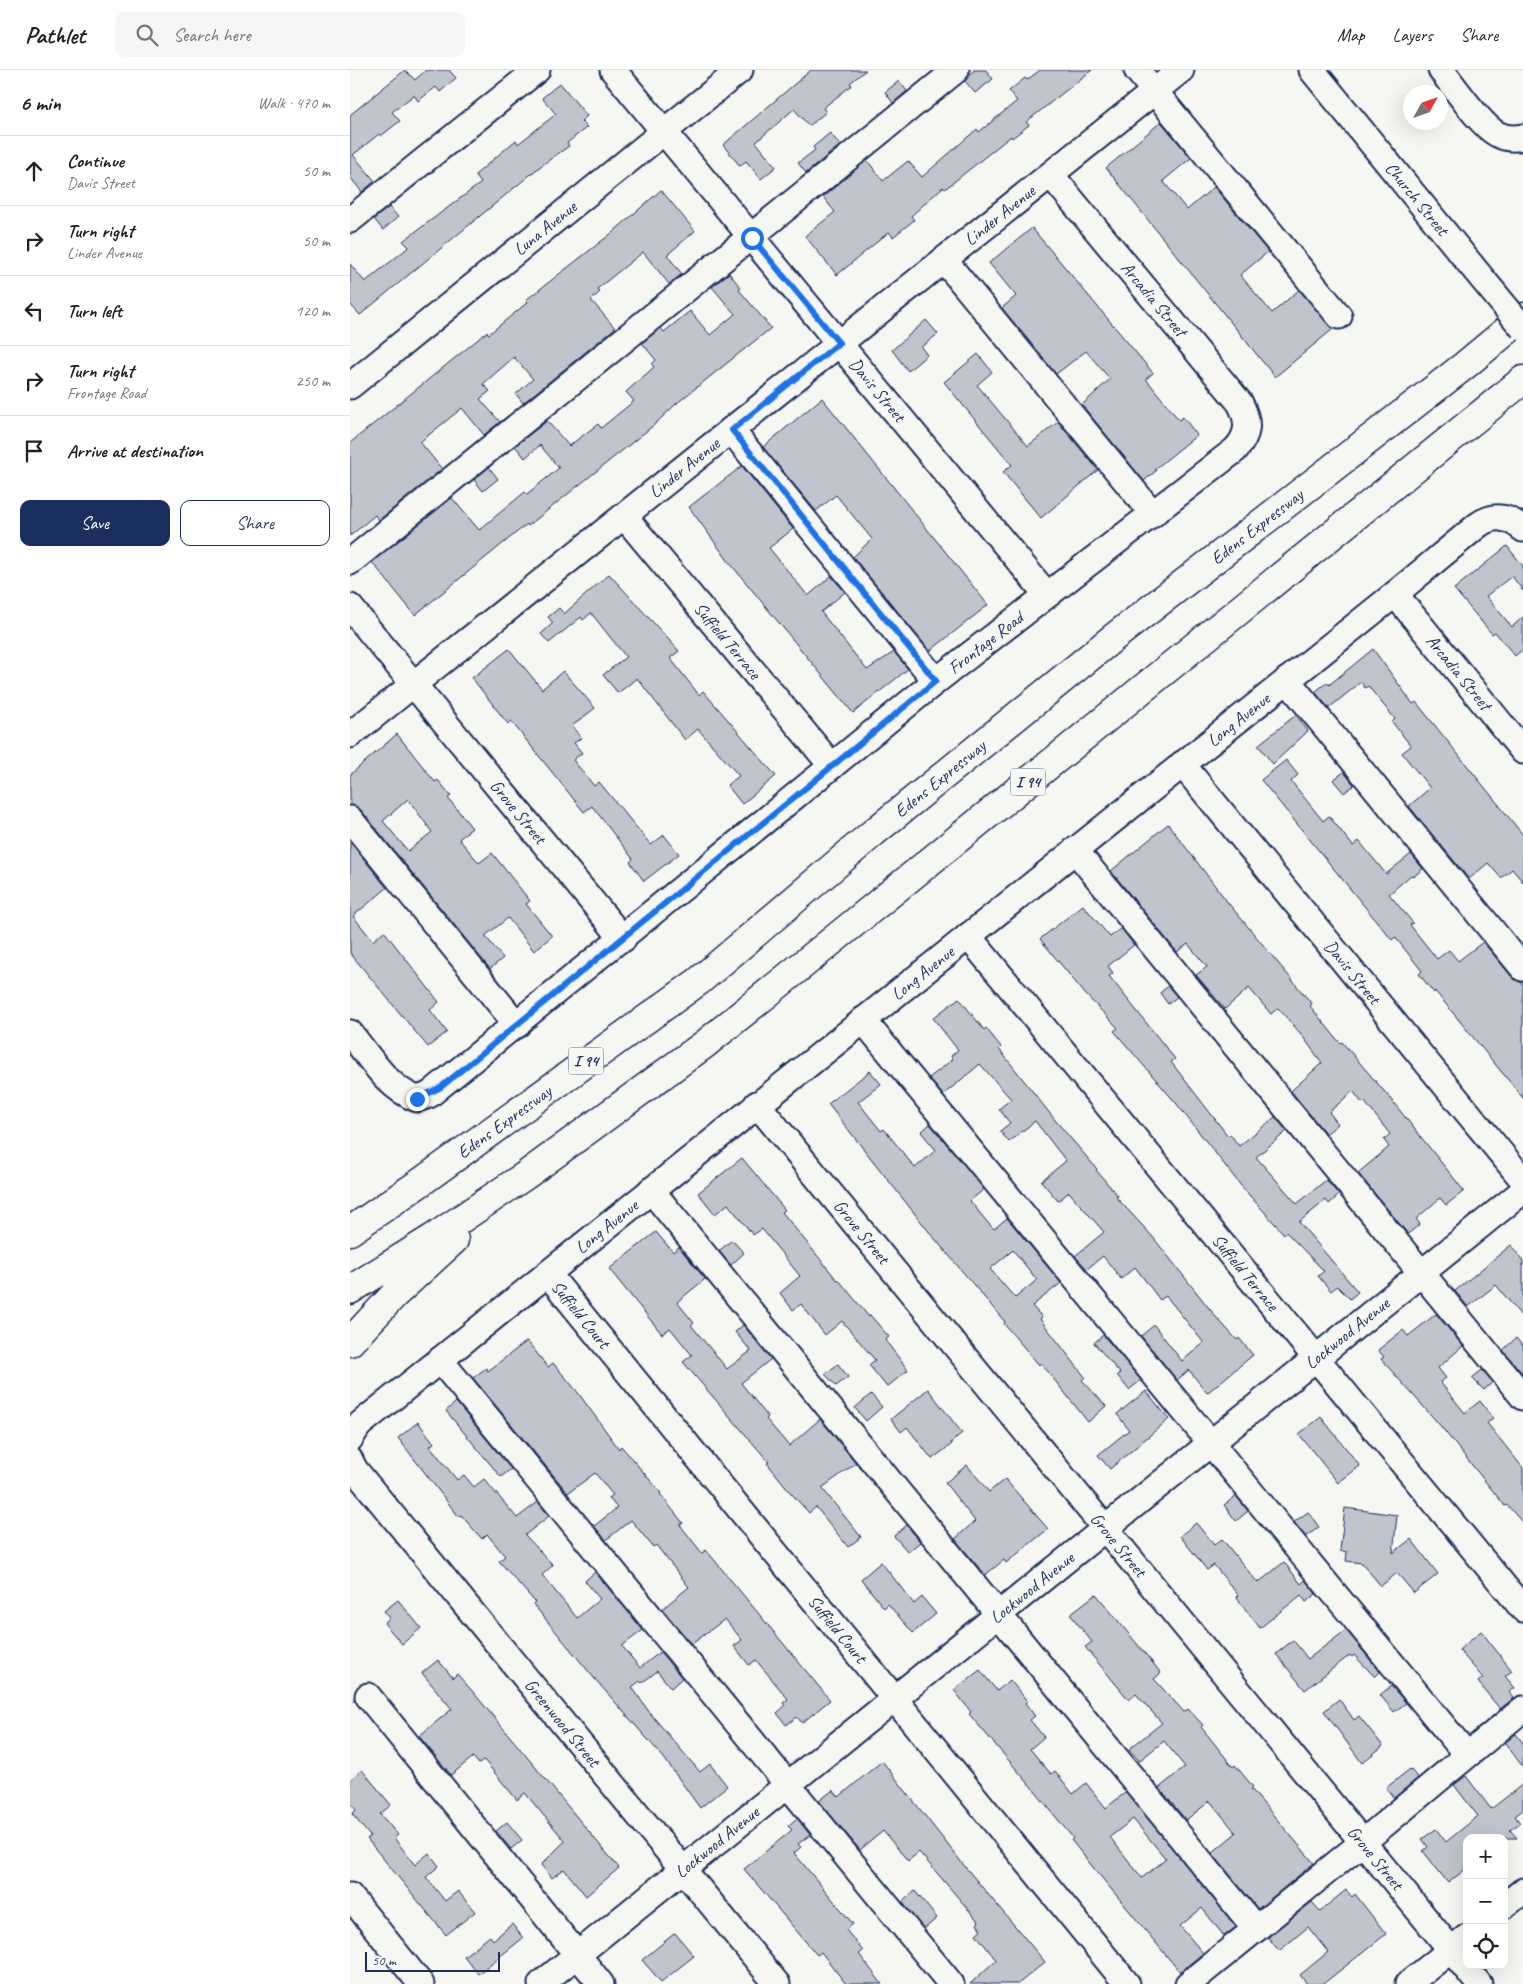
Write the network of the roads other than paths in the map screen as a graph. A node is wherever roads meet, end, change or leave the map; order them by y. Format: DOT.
graph roads {
  1 [pos="537,70"];
  2 [pos="613,70"];
  3 [pos="740,70"];
  4 [pos="956,70"];
  5 [pos="1137,70"];
  6 [pos="1181,70"];
  7 [pos="1312,70"];
  8 [pos="1441,70"];
  9 [pos="1155,91"];
  10 [pos="664,132"];
  11 [pos="1518,138"];
  12 [pos="1051,175"];
  13 [pos="350,220"];
  14 [pos="752,238"];
  15 [pos="944,260"];
  16 [pos="1338,316"];
  17 [pos="1523,318"];
  18 [pos="1523,328"];
  19 [pos="839,343"];
  20 [pos="1523,380"];
  21 [pos="350,386"];
  22 [pos="1248,428"];
  23 [pos="732,430"];
  24 [pos="1153,514"];
  25 [pos="624,516"];
  26 [pos="1523,529"];
  27 [pos="350,562"];
  28 [pos="1395,594"];
  29 [pos="1047,595"];
  30 [pos="350,608"];
  31 [pos="1287,680"];
  32 [pos="936,681"];
  33 [pos="414,684"];
  34 [pos="350,735"];
  35 [pos="1523,751"];
  36 [pos="1182,764"];
  37 [pos="832,766"];
  38 [pos="350,819"];
  39 [pos="1075,850"];
  40 [pos="968,936"];
  41 [pos="623,938"];
  42 [pos="1523,968"];
  43 [pos="863,1020"];
  44 [pos="518,1025"];
  45 [pos="350,1033"];
  46 [pos="757,1104"];
  47 [pos="465,1148"];
  48 [pos="526,1175"];
  49 [pos="1523,1180"];
  50 [pos="651,1190"];
  51 [pos="1523,1191"];
  52 [pos="350,1208"];
  53 [pos="350,1231"];
  54 [pos="1421,1273"];
  55 [pos="548,1274"];
  56 [pos="350,1290"];
  57 [pos="350,1342"];
  58 [pos="1317,1357"];
  59 [pos="440,1360"];
  60 [pos="1523,1397"];
  61 [pos="350,1439"];
  62 [pos="1210,1443"];
  63 [pos="350,1460"];
  64 [pos="1106,1528"];
  65 [pos="1523,1609"];
  66 [pos="998,1614"];
  67 [pos="368,1696"];
  68 [pos="894,1698"];
  69 [pos="1523,1709"];
  70 [pos="1467,1756"];
  71 [pos="788,1784"];
  72 [pos="1363,1842"];
  73 [pos="683,1869"];
  74 [pos="1523,1891"];
  75 [pos="350,1896"];
  76 [pos="1508,1903"];
  77 [pos="1256,1928"];
  78 [pos="1459,1943"];
  79 [pos="577,1955"];
  80 [pos="421,1984"];
  81 [pos="541,1984"];
  82 [pos="601,1984"];
  83 [pos="777,1984"];
  84 [pos="951,1984"];
  85 [pos="1127,1984"];
  86 [pos="1188,1984"];
  87 [pos="1408,1984"];
  88 [pos="1480,1984"];
  1 -- 13 [label="street"];
  2 -- 10 [label="street, Davis Street"];
  3 -- 10 [label="street, Luna Avenue"];
  4 -- 14 [label="street"];
  5 -- 9 [label="street"];
  6 -- 9 [label="street, Linder Avenue"];
  7 -- 18 [label="street, Church Street, bridge"];
  8 -- 11 [label="street"];
  9 -- 12 [label="street, Linder Avenue"];
  9 -- 16 [label="street"];
  10 -- 14 [label="street, Davis Street"];
  10 -- 21 [label="street, Luna Avenue"];
  12 -- 15 [label="street, Linder Avenue"];
  12 -- 22 [label="street, Arcadia Street"];
  14 -- 19 [label="street, Davis Street"];
  14 -- 27 [label="street"];
  15 -- 19 [label="street, Linder Avenue"];
  15 -- 24 [label="street"];
  17 -- 47 [label="highway, Edens Expressway / I 94"];
  19 -- 23 [label="street, Linder Avenue"];
  19 -- 29 [label="street, Davis Street"];
  20 -- 48 [label="highway, I 94"];
  22 -- 24 [label="street, Frontage Road"];
  23 -- 25 [label="street, Linder Avenue"];
  23 -- 32 [label="street"];
  24 -- 29 [label="street, Frontage Road"];
  25 -- 33 [label="street, Linder Avenue"];
  25 -- 37 [label="street, Suffield Terrace"];
  26 -- 28 [label="street, Long Avenue"];
  28 -- 31 [label="street, Long Avenue"];
  28 -- 35 [label="street, Arcadia Street"];
  29 -- 32 [label="street, Frontage Road"];
  30 -- 33 [label="street, Grove Street"];
  31 -- 36 [label="street, Long Avenue"];
  31 -- 42 [label="street"];
  32 -- 37 [label="street, Frontage Road"];
  33 -- 34 [label="street, Linder Avenue"];
  33 -- 41 [label="street, Grove Street"];
  36 -- 39 [label="street, Long Avenue"];
  36 -- 49 [label="street, Davis Street"];
  37 -- 41 [label="street, Frontage Road"];
  38 -- 44 [label="street"];
  39 -- 40 [label="street, Long Avenue"];
  39 -- 54 [label="street"];
  40 -- 43 [label="street, Long Avenue"];
  40 -- 58 [label="street, Suffield Terrace"];
  41 -- 44 [label="street, Frontage Road"];
  43 -- 46 [label="street, Long Avenue"];
  43 -- 62 [label="street"];
  44 -- 45 [label="street, Frontage Road"];
  46 -- 50 [label="street, Long Avenue"];
  46 -- 64 [label="street, Grove Street"];
  47 -- 52 [label="highway"];
  47 -- 53 [label="highway, Edens Expressway / I 94"];
  48 -- 56 [label="highway, I 94"];
  48 -- 57 [label="highway"];
  50 -- 55 [label="street, Long Avenue"];
  50 -- 66 [label="street"];
  51 -- 54 [label="street, Lockwood Avenue"];
  54 -- 58 [label="street, Lockwood Avenue"];
  54 -- 60 [label="street"];
  55 -- 59 [label="street, Long Avenue"];
  55 -- 68 [label="street, Suffield Court"];
  58 -- 62 [label="street, Lockwood Avenue"];
  58 -- 65 [label="street, Suffield Terrace"];
  59 -- 61 [label="street, Long Avenue"];
  59 -- 71 [label="street"];
  62 -- 64 [label="street, Lockwood Avenue"];
  62 -- 70 [label="street"];
  63 -- 73 [label="street, Greenwood Street"];
  64 -- 66 [label="street, Lockwood Avenue"];
  64 -- 72 [label="street, Grove Street"];
  66 -- 68 [label="street, Lockwood Avenue"];
  66 -- 77 [label="street"];
  67 -- 79 [label="street"];
  68 -- 71 [label="street, Lockwood Avenue"];
  68 -- 85 [label="street, Suffield Court"];
  69 -- 70 [label="street"];
  70 -- 72 [label="street"];
  71 -- 73 [label="street, Lockwood Avenue"];
  71 -- 84 [label="street"];
  72 -- 77 [label="street"];
  72 -- 78 [label="street, Grove Street"];
  73 -- 79 [label="street, Lockwood Avenue"];
  73 -- 83 [label="street, Greenwood Street"];
  74 -- 76 [label="street"];
  75 -- 80 [label="street"];
  77 -- 86 [label="street"];
  78 -- 87 [label="street"];
  78 -- 88 [label="street, Grove Street"];
  79 -- 81 [label="street, Lockwood Avenue"];
  79 -- 82 [label="street"];
}
